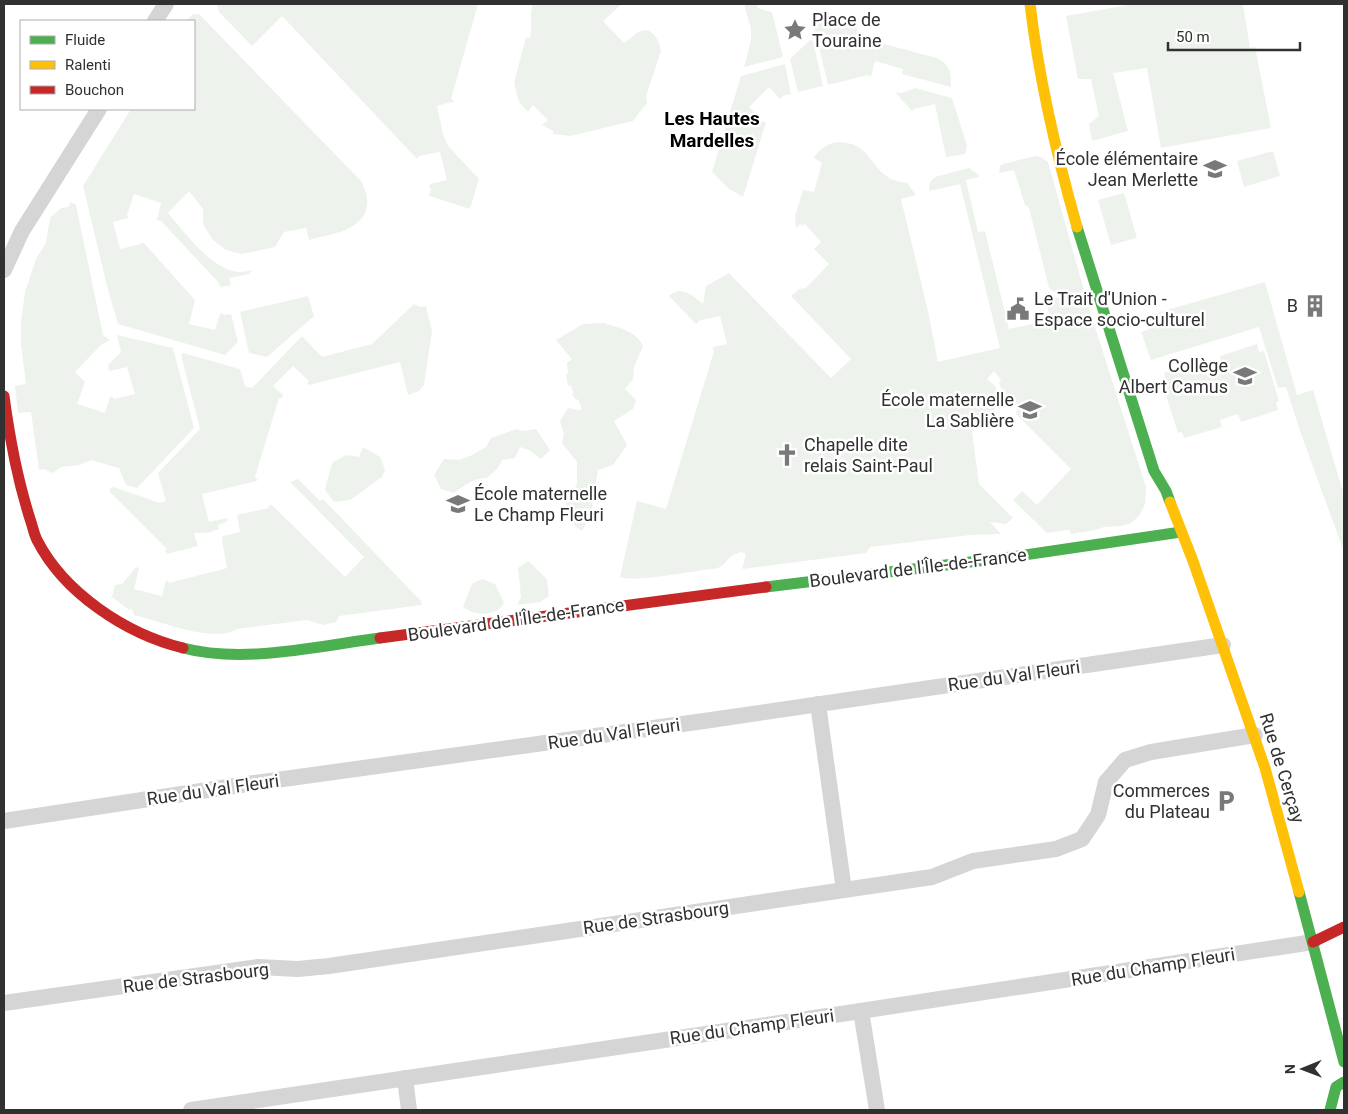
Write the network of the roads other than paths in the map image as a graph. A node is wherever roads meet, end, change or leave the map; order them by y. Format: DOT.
graph roads {
  1 [pos="166,4"];
  2 [pos="1030,4"];
  3 [pos="156,20"];
  4 [pos="98,110"];
  5 [pos="1070,156"];
  6 [pos="1084,210"];
  7 [pos="1094,244"];
  8 [pos="4,270"];
  9 [pos="4,396"];
  10 [pos="1149,418"];
  11 [pos="1166,467"];
  12 [pos="1166,491"];
  13 [pos="1181,532"];
  14 [pos="1223,645"];
  15 [pos="818,704"];
  16 [pos="1255,736"];
  17 [pos="4,821"];
  18 [pos="844,890"];
  19 [pos="1344,927"];
  20 [pos="1313,942"];
  21 [pos="4,1003"];
  22 [pos="861,1011"];
  23 [pos="1344,1062"];
  24 [pos="405,1078"];
  25 [pos="1344,1082"];
  26 [pos="191,1110"];
  27 [pos="409,1110"];
  28 [pos="877,1110"];
  29 [pos="1330,1110"];
  1 -- 3 [label="street"];
  2 -- 12 [label="street, Rue de Cerçay"];
  4 -- 8 [label="street"];
  5 -- 6 [label="street"];
  7 -- 10 [label="street"];
  9 -- 13 [label="street, Boulevard de l'Île-de-France"];
  11 -- 12 [label="street, Rue de Cerçay"];
  12 -- 13 [label="street, Rue de Cerçay"];
  13 -- 14 [label="street, Rue de Cerçay"];
  14 -- 15 [label="street, Rue du Val Fleuri"];
  14 -- 16 [label="street, Rue de Cerçay"];
  15 -- 17 [label="street, Rue du Val Fleuri"];
  15 -- 18 [label="street"];
  16 -- 18 [label="street, Rue de Strasbourg"];
  16 -- 20 [label="street, Rue de Cerçay"];
  18 -- 21 [label="street, Rue de Strasbourg"];
  19 -- 20 [label="street"];
  20 -- 22 [label="street, Rue du Champ Fleuri"];
  20 -- 23 [label="street, Rue de Cerçay"];
  22 -- 24 [label="street, Rue du Champ Fleuri"];
  22 -- 28 [label="street"];
  24 -- 26 [label="street, Rue du Champ Fleuri"];
  24 -- 27 [label="street"];
  25 -- 29 [label="street"];
}
